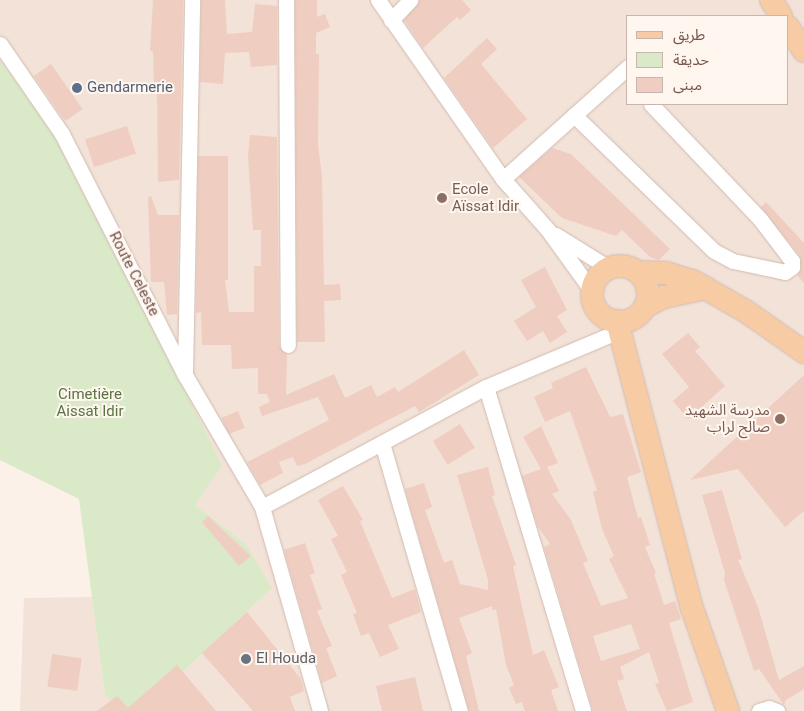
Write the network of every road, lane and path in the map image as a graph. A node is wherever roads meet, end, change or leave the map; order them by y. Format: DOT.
graph roads {
  1 [pos="192,0"];
  2 [pos="286,0"];
  3 [pos="378,0"];
  4 [pos="410,0"];
  5 [pos="771,0"];
  6 [pos="782,15"];
  7 [pos="391,20"];
  8 [pos="0,44"];
  9 [pos="626,73"];
  10 [pos="652,105"];
  11 [pos="574,115"];
  12 [pos="503,179"];
  13 [pos="548,230"];
  14 [pos="609,268"];
  15 [pos="639,272"];
  16 [pos="706,288"];
  17 [pos="592,291"];
  18 [pos="646,306"];
  19 [pos="618,326"];
  20 [pos="288,345"];
  21 [pos="804,352"];
  22 [pos="185,376"];
  23 [pos="486,387"];
  24 [pos="382,443"];
  25 [pos="262,508"];
  26 [pos="320,711"];
  27 [pos="460,711"];
  28 [pos="583,711"];
  29 [pos="728,711"];
  30 [pos="759,711"];
  31 [pos="777,711"];
  1 -- 22 [label="street"];
  2 -- 20 [label="street"];
  3 -- 7 [label="street"];
  4 -- 7 [label="street"];
  5 -- 6 [label="main road"];
  7 -- 12 [label="street"];
  8 -- 22 [label="street, Route Celeste"];
  9 -- 11 [label="street"];
  10 -- 11 [label="street"];
  11 -- 12 [label="street"];
  12 -- 13 [label="street"];
  13 -- 14 [label="street"];
  13 -- 17 [label="street"];
  14 -- 15 [label="main road"];
  14 -- 17 [label="main road"];
  15 -- 16 [label="main road"];
  15 -- 18 [label="main road"];
  16 -- 18 [label="main road"];
  16 -- 21 [label="main road"];
  17 -- 19 [label="main road"];
  18 -- 19 [label="main road"];
  19 -- 23 [label="street"];
  19 -- 29 [label="main road"];
  22 -- 25 [label="street, Route Celeste"];
  23 -- 24 [label="street"];
  23 -- 28 [label="street"];
  24 -- 25 [label="street"];
  24 -- 27 [label="street"];
  25 -- 26 [label="street, Route Celeste"];
  30 -- 31 [label="street"];
}
